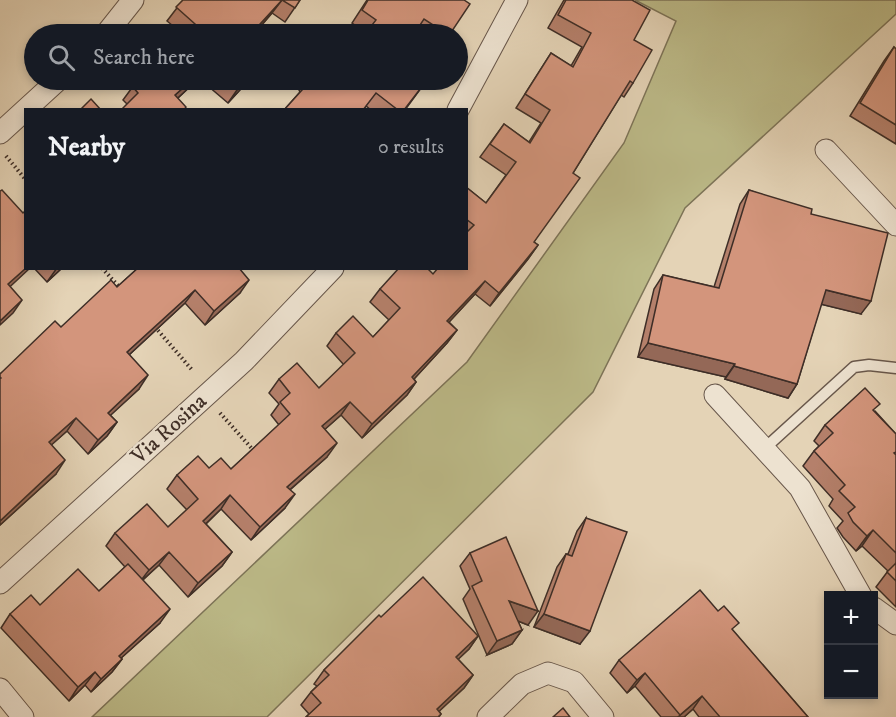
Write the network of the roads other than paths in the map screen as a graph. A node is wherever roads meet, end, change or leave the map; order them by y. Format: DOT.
graph roads {
  1 [pos="133,0"];
  2 [pos="517,0"];
  3 [pos="114,24"];
  4 [pos="47,90"];
  5 [pos="27,108"];
  6 [pos="459,108"];
  7 [pos="24,111"];
  8 [pos="0,133"];
  9 [pos="826,150"];
  10 [pos="896,225"];
  11 [pos="331,270"];
  12 [pos="896,368"];
  13 [pos="715,395"];
  14 [pos="764,449"];
  15 [pos="0,583"];
  16 [pos="858,591"];
  17 [pos="878,611"];
  18 [pos="896,624"];
  19 [pos="0,689"];
  20 [pos="23,717"];
  21 [pos="488,717"];
  22 [pos="603,717"];
  1 -- 3 [label="street"];
  2 -- 6 [label="street"];
  4 -- 5 [label="street"];
  7 -- 8 [label="street"];
  9 -- 10 [label="street"];
  11 -- 15 [label="street, Via Rosina"];
  12 -- 14 [label="lane"];
  13 -- 14 [label="street"];
  14 -- 16 [label="street"];
  17 -- 18 [label="street"];
  19 -- 20 [label="street"];
  21 -- 22 [label="street"];
}
